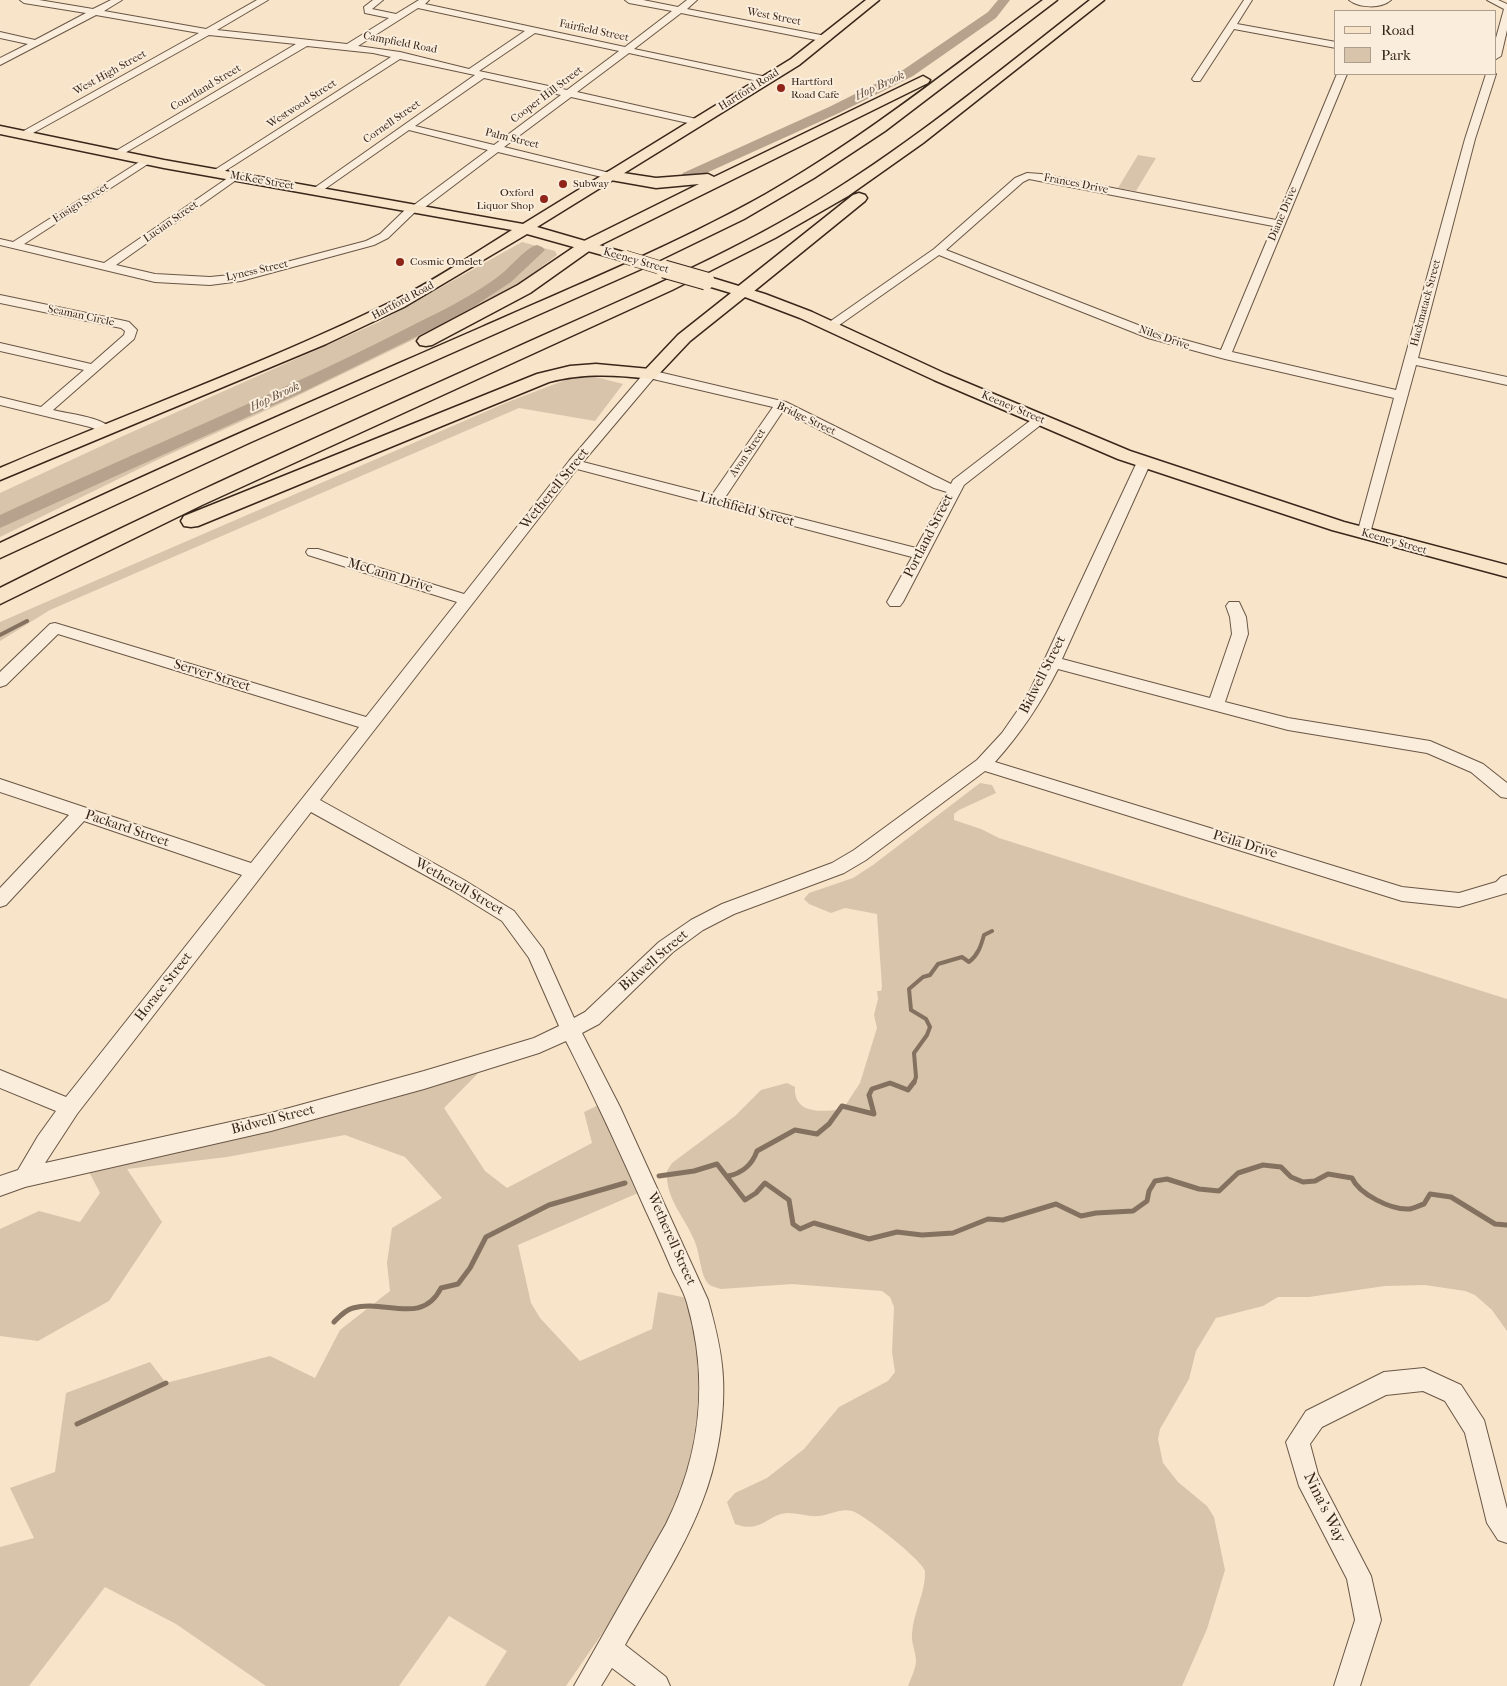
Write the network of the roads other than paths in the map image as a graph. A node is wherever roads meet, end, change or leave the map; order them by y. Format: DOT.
graph roads {
  1 [pos="24,0"];
  2 [pos="118,0"];
  3 [pos="264,0"];
  4 [pos="379,0"];
  5 [pos="629,0"];
  6 [pos="693,0"];
  7 [pos="873,0"];
  8 [pos="1050,0"];
  9 [pos="1098,0"];
  10 [pos="1248,0"];
  11 [pos="1353,0"];
  12 [pos="1386,0"];
  13 [pos="1491,0"];
  14 [pos="421,3"];
  15 [pos="1507,7"];
  16 [pos="679,10"];
  17 [pos="1507,11"];
  18 [pos="94,12"];
  19 [pos="396,17"];
  20 [pos="1232,26"];
  21 [pos="533,30"];
  22 [pos="209,32"];
  23 [pos="0,35"];
  24 [pos="826,39"];
  25 [pos="998,39"];
  26 [pos="37,42"];
  27 [pos="306,42"];
  28 [pos="1334,45"];
  29 [pos="348,47"];
  30 [pos="627,50"];
  31 [pos="1497,52"];
  32 [pos="400,55"];
  33 [pos="0,62"];
  34 [pos="472,71"];
  35 [pos="483,74"];
  36 [pos="1342,75"];
  37 [pos="1491,75"];
  38 [pos="998,77"];
  39 [pos="1197,78"];
  40 [pos="766,80"];
  41 [pos="569,93"];
  42 [pos="697,122"];
  43 [pos="408,127"];
  44 [pos="0,130"];
  45 [pos="24,135"];
  46 [pos="497,148"];
  47 [pos="118,154"];
  48 [pos="769,156"];
  49 [pos="147,160"];
  50 [pos="217,173"];
  51 [pos="235,176"];
  52 [pos="610,176"];
  53 [pos="315,191"];
  54 [pos="415,208"];
  55 [pos="1278,224"];
  56 [pos="525,229"];
  57 [pos="0,242"];
  58 [pos="15,245"];
  59 [pos="586,246"];
  60 [pos="938,251"];
  61 [pos="106,267"];
  62 [pos="742,292"];
  63 [pos="0,299"];
  64 [pos="831,326"];
  65 [pos="0,347"];
  66 [pos="1225,355"];
  67 [pos="1410,360"];
  68 [pos="93,368"];
  69 [pos="650,374"];
  70 [pos="1507,381"];
  71 [pos="1400,395"];
  72 [pos="0,401"];
  73 [pos="780,405"];
  74 [pos="44,411"];
  75 [pos="1040,420"];
  76 [pos="105,429"];
  77 [pos="1144,462"];
  78 [pos="574,464"];
  79 [pos="167,472"];
  80 [pos="0,476"];
  81 [pos="953,489"];
  82 [pos="715,501"];
  83 [pos="1364,534"];
  84 [pos="0,551"];
  85 [pos="313,552"];
  86 [pos="920,554"];
  87 [pos="1507,571"];
  88 [pos="0,597"];
  89 [pos="467,600"];
  90 [pos="895,602"];
  91 [pos="1234,606"];
  92 [pos="0,608"];
  93 [pos="1053,662"];
  94 [pos="0,681"];
  95 [pos="1216,705"];
  96 [pos="369,724"];
  97 [pos="983,764"];
  98 [pos="0,785"];
  99 [pos="1507,792"];
  100 [pos="309,801"];
  101 [pos="81,813"];
  102 [pos="255,872"];
  103 [pos="1507,882"];
  104 [pos="0,900"];
  105 [pos="570,1029"];
  106 [pos="0,1079"];
  107 [pos="70,1108"];
  108 [pos="25,1177"];
  109 [pos="0,1186"];
  110 [pos="1507,1531"];
  111 [pos="608,1649"];
  112 [pos="587,1686"];
  113 [pos="657,1686"];
  114 [pos="1347,1686"];
  1 -- 18 [label="street, Campfield Road"];
  2 -- 18 [label="street"];
  3 -- 22 [label="street, West High Street"];
  4 -- 19 [label="street"];
  5 -- 16 [label="street, West Street"];
  6 -- 16 [label="street, Cooper Hill Street"];
  7 -- 24 [label="main road, Hartford Road"];
  8 -- 25 [label="highway"];
  9 -- 38 [label="highway"];
  10 -- 20 [label="street"];
  11 -- 12 [label="street"];
  13 -- 15 [label="street"];
  14 -- 19 [label="street"];
  14 -- 21 [label="street, Fairfield Street"];
  16 -- 24 [label="street, West Street"];
  16 -- 30 [label="street, Cooper Hill Street"];
  17 -- 31 [label="street"];
  18 -- 22 [label="street, Campfield Road"];
  18 -- 26 [label="street"];
  19 -- 29 [label="street"];
  20 -- 28 [label="street"];
  20 -- 39 [label="street"];
  21 -- 30 [label="street, Fairfield Street"];
  21 -- 34 [label="street"];
  22 -- 27 [label="street, Campfield Road"];
  22 -- 45 [label="street, West High Street"];
  23 -- 26 [label="street"];
  24 -- 40 [label="main road, Hartford Road"];
  25 -- 48 [label="highway"];
  25 -- 79 [label="highway"];
  26 -- 33 [label="street"];
  27 -- 29 [label="street, Campfield Road"];
  27 -- 47 [label="street, Courtland Street"];
  29 -- 32 [label="street, Campfield Road"];
  30 -- 40 [label="street, Fairfield Street"];
  30 -- 41 [label="street, Cooper Hill Street"];
  32 -- 34 [label="street, Campfield Road"];
  32 -- 50 [label="street, Westwood Street"];
  34 -- 35 [label="street, Campfield Road"];
  35 -- 41 [label="street, Campfield Road"];
  35 -- 43 [label="street, Cornell Street"];
  36 -- 55 [label="street, Diane Drive"];
  37 -- 67 [label="street, Hackmatack Street"];
  38 -- 62 [label="highway"];
  38 -- 88 [label="highway"];
  40 -- 42 [label="main road, Hartford Road"];
  41 -- 42 [label="street, Campfield Road"];
  41 -- 46 [label="street, Cooper Hill Street"];
  42 -- 52 [label="main road, Hartford Road"];
  43 -- 46 [label="street, Palm Street"];
  43 -- 53 [label="street, Cornell Street"];
  44 -- 45 [label="main road, McKee Street"];
  45 -- 47 [label="main road, McKee Street"];
  46 -- 52 [label="street, Palm Street"];
  46 -- 54 [label="street, Cooper Hill Street"];
  47 -- 49 [label="main road, McKee Street"];
  48 -- 52 [label="highway"];
  48 -- 59 [label="highway"];
  49 -- 50 [label="main road, McKee Street"];
  49 -- 58 [label="street, Ensign Street"];
  50 -- 51 [label="main road, McKee Street"];
  51 -- 53 [label="main road, McKee Street"];
  51 -- 61 [label="street, Lucian Street"];
  52 -- 56 [label="main road, Hartford Road"];
  53 -- 54 [label="main road, McKee Street"];
  54 -- 56 [label="main road, McKee Street"];
  54 -- 61 [label="street, Lyness Street"];
  55 -- 60 [label="street, Frances Drive"];
  55 -- 66 [label="street, Diane Drive"];
  56 -- 59 [label="main road, Keeney Street"];
  56 -- 76 [label="main road, Hartford Road"];
  57 -- 58 [label="street, Lyness Street"];
  58 -- 61 [label="street, Lyness Street"];
  59 -- 62 [label="main road, Keeney Street, bridge"];
  59 -- 79 [label="highway"];
  60 -- 64 [label="street, Frances Drive"];
  60 -- 66 [label="street, Niles Drive"];
  62 -- 64 [label="main road, Keeney Street"];
  62 -- 69 [label="main road, Wetherell Street"];
  63 -- 68 [label="street, Seaman Circle"];
  64 -- 75 [label="main road, Keeney Street"];
  65 -- 68 [label="street"];
  66 -- 71 [label="street, Niles Drive"];
  67 -- 70 [label="street"];
  67 -- 71 [label="street, Hackmatack Street"];
  68 -- 74 [label="street, Seaman Circle"];
  69 -- 73 [label="street, Bridge Street"];
  69 -- 78 [label="street, Wetherell Street"];
  69 -- 92 [label="highway"];
  71 -- 83 [label="street, Hackmatack Street"];
  72 -- 74 [label="street"];
  73 -- 81 [label="street, Bridge Street"];
  73 -- 82 [label="street, Avon Street"];
  74 -- 76 [label="street"];
  75 -- 77 [label="main road, Keeney Street"];
  75 -- 81 [label="street, Portland Street"];
  76 -- 80 [label="main road, Hartford Road"];
  77 -- 83 [label="main road, Keeney Street"];
  77 -- 93 [label="street, Bidwell Street"];
  78 -- 82 [label="street, Litchfield Street"];
  78 -- 89 [label="street, Wetherell Street"];
  79 -- 84 [label="highway"];
  81 -- 86 [label="street, Portland Street"];
  82 -- 86 [label="street, Litchfield Street"];
  83 -- 87 [label="main road, Keeney Street"];
  85 -- 89 [label="street, McCann Drive"];
  86 -- 90 [label="street, Portland Street"];
  89 -- 96 [label="street, Wetherell Street"];
  91 -- 95 [label="street"];
  93 -- 95 [label="street"];
  93 -- 97 [label="street, Bidwell Street"];
  94 -- 96 [label="street, Server Street"];
  95 -- 99 [label="street"];
  96 -- 100 [label="street, Wetherell Street"];
  97 -- 103 [label="street, Peila Drive"];
  97 -- 105 [label="street, Bidwell Street"];
  98 -- 101 [label="street, Packard Street"];
  100 -- 102 [label="street, Horace Street"];
  100 -- 105 [label="street, Wetherell Street"];
  101 -- 102 [label="street, Packard Street"];
  101 -- 104 [label="street"];
  102 -- 107 [label="street, Horace Street"];
  105 -- 108 [label="street, Bidwell Street"];
  105 -- 111 [label="street, Wetherell Street"];
  106 -- 107 [label="street"];
  107 -- 108 [label="street, Horace Street"];
  108 -- 109 [label="street, Bidwell Street"];
  110 -- 114 [label="street, Nina's Way"];
  111 -- 112 [label="street, Wetherell Street"];
  111 -- 113 [label="street"];
}
